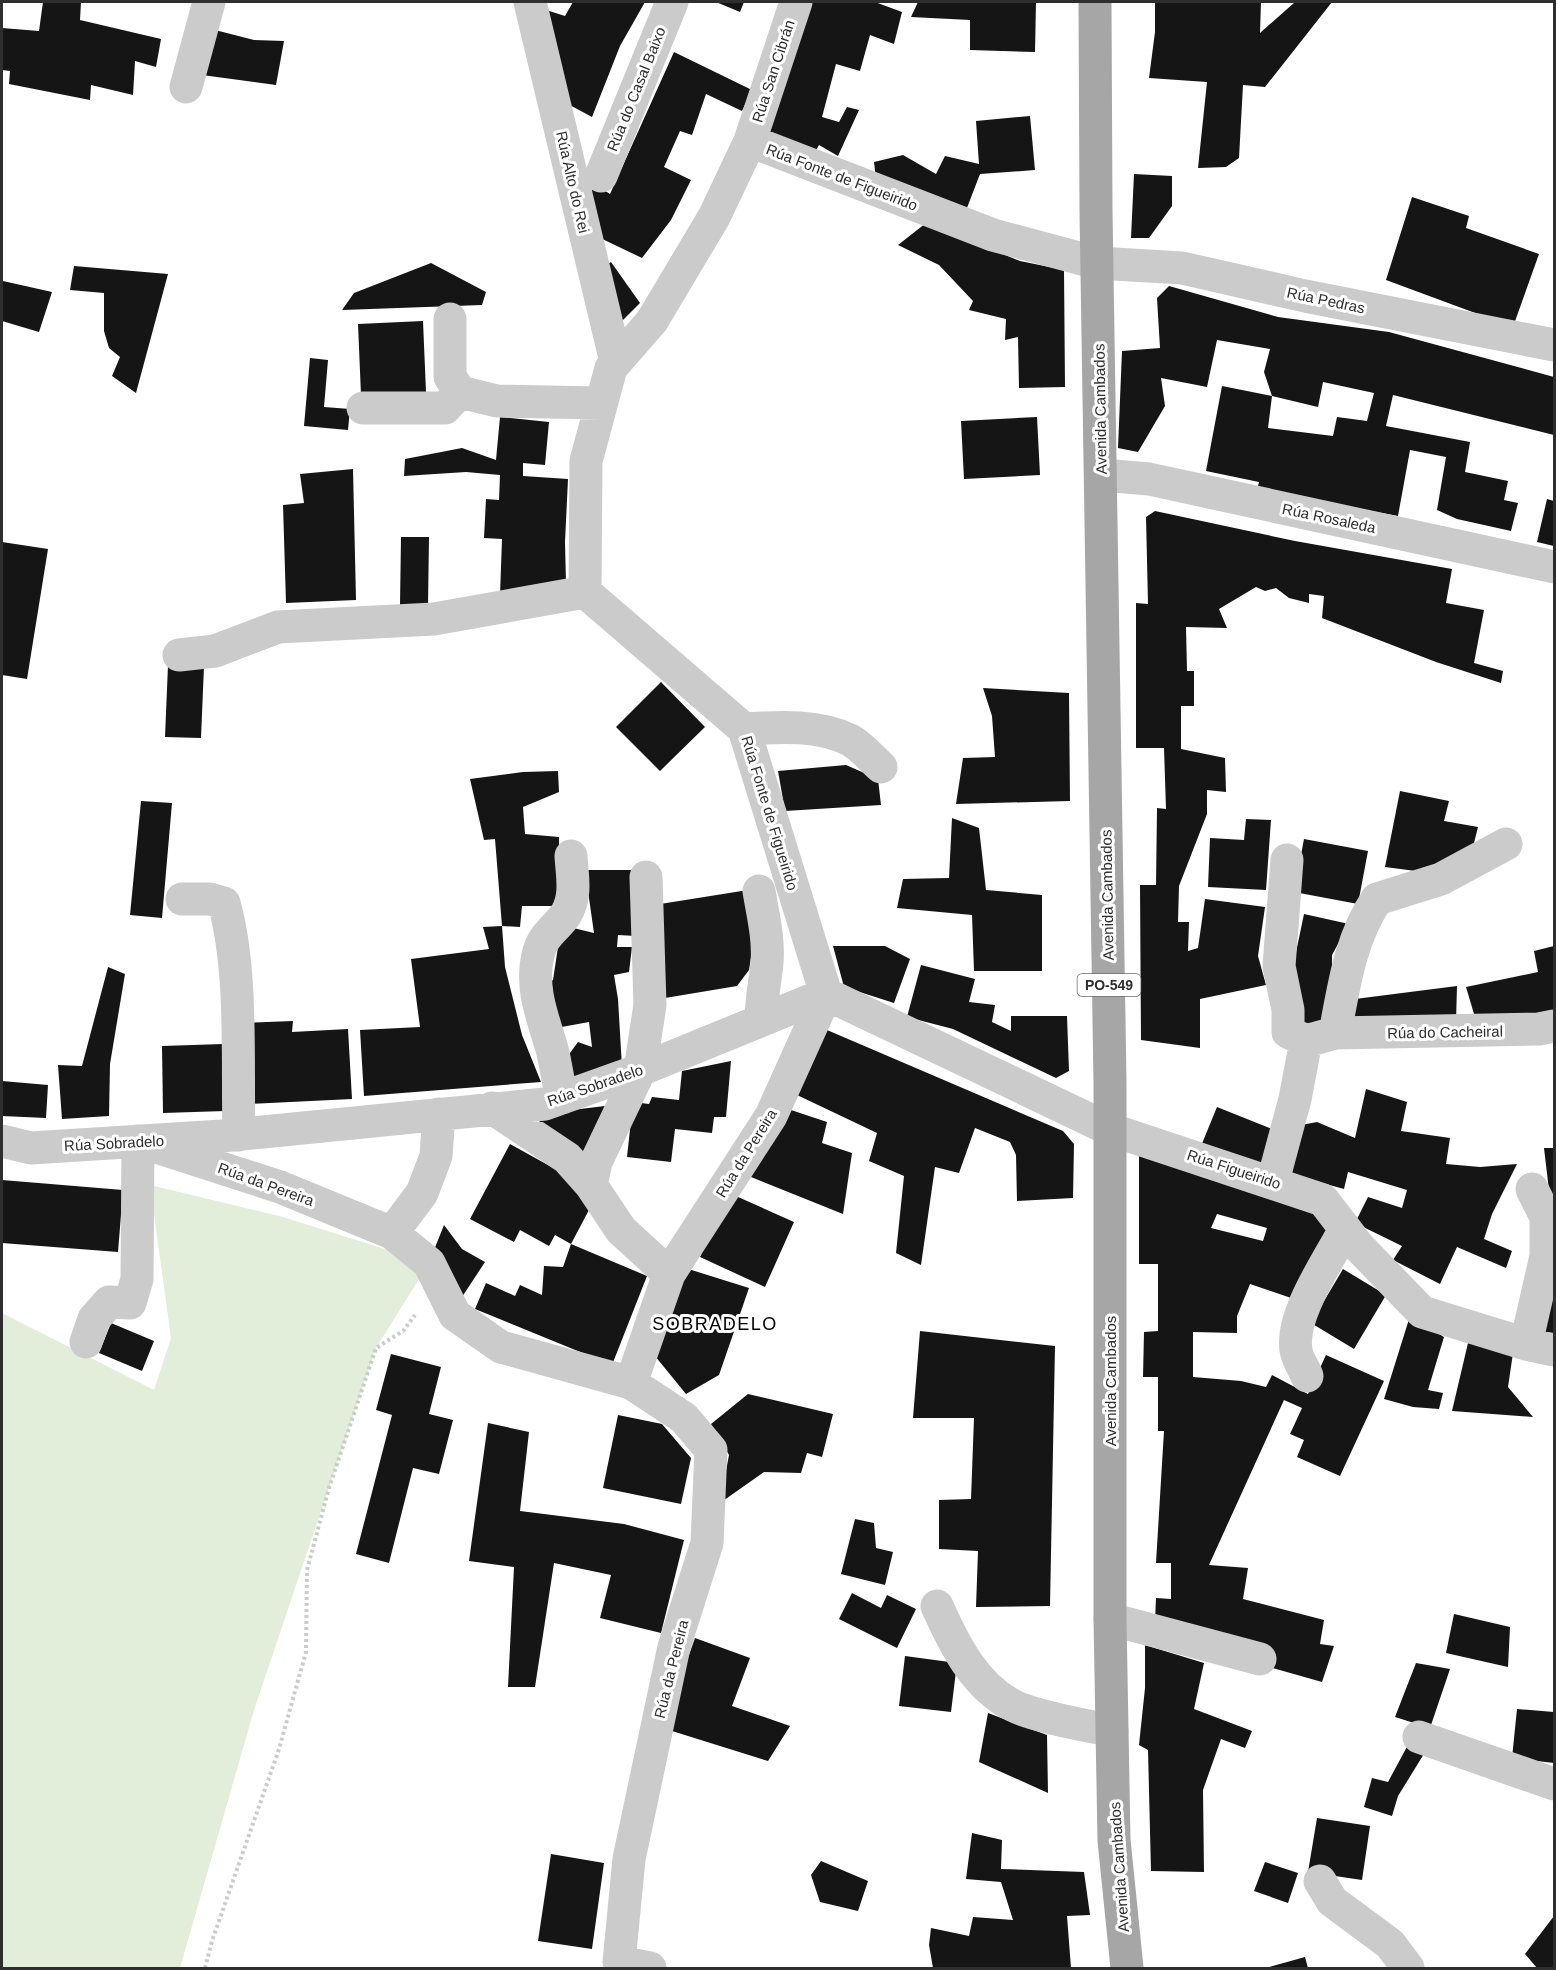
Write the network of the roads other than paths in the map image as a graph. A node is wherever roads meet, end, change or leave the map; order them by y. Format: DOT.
graph roads {
  1 [pos="209,2"];
  2 [pos="530,2"];
  3 [pos="672,2"];
  4 [pos="796,2"];
  5 [pos="1095,2"];
  6 [pos="186,87"];
  7 [pos="750,141"];
  8 [pos="601,176"];
  9 [pos="1097,263"];
  10 [pos="450,319"];
  11 [pos="1554,345"];
  12 [pos="616,362"];
  13 [pos="460,392"];
  14 [pos="601,403"];
  15 [pos="363,408"];
  16 [pos="1102,475"];
  17 [pos="1554,567"];
  18 [pos="585,592"];
  19 [pos="179,655"];
  20 [pos="744,729"];
  21 [pos="881,767"];
  22 [pos="1506,844"];
  23 [pos="571,856"];
  24 [pos="1287,860"];
  25 [pos="646,877"];
  26 [pos="759,891"];
  27 [pos="182,899"];
  28 [pos="826,994"];
  29 [pos="761,1020"];
  30 [pos="1554,1026"];
  31 [pos="1321,1037"];
  32 [pos="640,1070"];
  33 [pos="562,1098"];
  34 [pos="492,1108"];
  35 [pos="439,1114"];
  36 [pos="1109,1129"];
  37 [pos="239,1134"];
  38 [pos="138,1141"];
  39 [pos="2,1142"];
  40 [pos="1273,1182"];
  41 [pos="591,1185"];
  42 [pos="1532,1189"];
  43 [pos="1345,1229"];
  44 [pos="392,1233"];
  45 [pos="669,1274"];
  46 [pos="86,1342"];
  47 [pos="1540,1347"];
  48 [pos="1307,1376"];
  49 [pos="631,1383"];
  50 [pos="937,1606"];
  51 [pos="1110,1619"];
  52 [pos="1260,1659"];
  53 [pos="1112,1731"];
  54 [pos="1419,1737"];
  55 [pos="1554,1784"];
  56 [pos="1320,1881"];
  57 [pos="628,1966"];
  58 [pos="1127,1968"];
  59 [pos="1408,1968"];
  1 -- 6 [label="street"];
  2 -- 12 [label="street, Rúa Alto do Rei"];
  3 -- 8 [label="street, Rúa do Casal Baixo"];
  4 -- 7 [label="street, Rúa San Cibrán"];
  5 -- 9 [label="main road, Avenida Cambados / PO-549"];
  7 -- 9 [label="street, Rúa Fonte de Figueirido"];
  7 -- 12 [label="street, Rúa Fonte de Figueirido"];
  9 -- 11 [label="street, Rúa Pedras"];
  9 -- 16 [label="main road, Avenida Cambados / PO-549"];
  10 -- 13 [label="street"];
  12 -- 14 [label="street, Rúa Fonte de Figueirido"];
  13 -- 14 [label="street"];
  13 -- 15 [label="street"];
  14 -- 18 [label="street, Rúa Fonte de Figueirido"];
  16 -- 17 [label="street, Rúa Rosaleda"];
  16 -- 36 [label="main road, Avenida Cambados / PO-549"];
  18 -- 19 [label="street"];
  18 -- 20 [label="street, Rúa Fonte de Figueirido"];
  20 -- 21 [label="street"];
  20 -- 28 [label="street, Rúa Fonte de Figueirido"];
  22 -- 31 [label="street"];
  23 -- 33 [label="street"];
  24 -- 31 [label="street"];
  25 -- 32 [label="street"];
  26 -- 29 [label="street"];
  27 -- 37 [label="street"];
  28 -- 29 [label="street, Rúa Sobradelo"];
  28 -- 36 [label="street"];
  28 -- 45 [label="street, Rúa da Pereira"];
  29 -- 32 [label="street, Rúa Sobradelo"];
  30 -- 31 [label="street, Rúa do Cacheiral"];
  31 -- 40 [label="street"];
  32 -- 33 [label="street, Rúa Sobradelo"];
  32 -- 41 [label="street"];
  33 -- 34 [label="street, Rúa Sobradelo"];
  34 -- 35 [label="street, Rúa Sobradelo"];
  34 -- 41 [label="street"];
  35 -- 37 [label="street, Rúa Sobradelo"];
  35 -- 44 [label="street"];
  36 -- 40 [label="street, Rúa Figueirido"];
  36 -- 51 [label="main road, Avenida Cambados / PO-549"];
  37 -- 38 [label="street, Rúa Sobradelo"];
  38 -- 39 [label="street, Rúa Sobradelo"];
  38 -- 44 [label="street, Rúa da Pereira"];
  38 -- 46 [label="street"];
  40 -- 43 [label="street, Rúa Figueirido"];
  41 -- 45 [label="street"];
  42 -- 47 [label="street"];
  43 -- 47 [label="street, Rúa Figueirido"];
  43 -- 48 [label="street"];
  44 -- 49 [label="street, Rúa da Pereira"];
  45 -- 49 [label="street, Rúa da Pereira"];
  49 -- 57 [label="street, Rúa da Pereira"];
  50 -- 53 [label="street"];
  51 -- 52 [label="street"];
  51 -- 53 [label="main road, Avenida Cambados / PO-549"];
  53 -- 58 [label="main road, Avenida Cambados / PO-549"];
  54 -- 55 [label="street"];
  56 -- 59 [label="street"];
}
